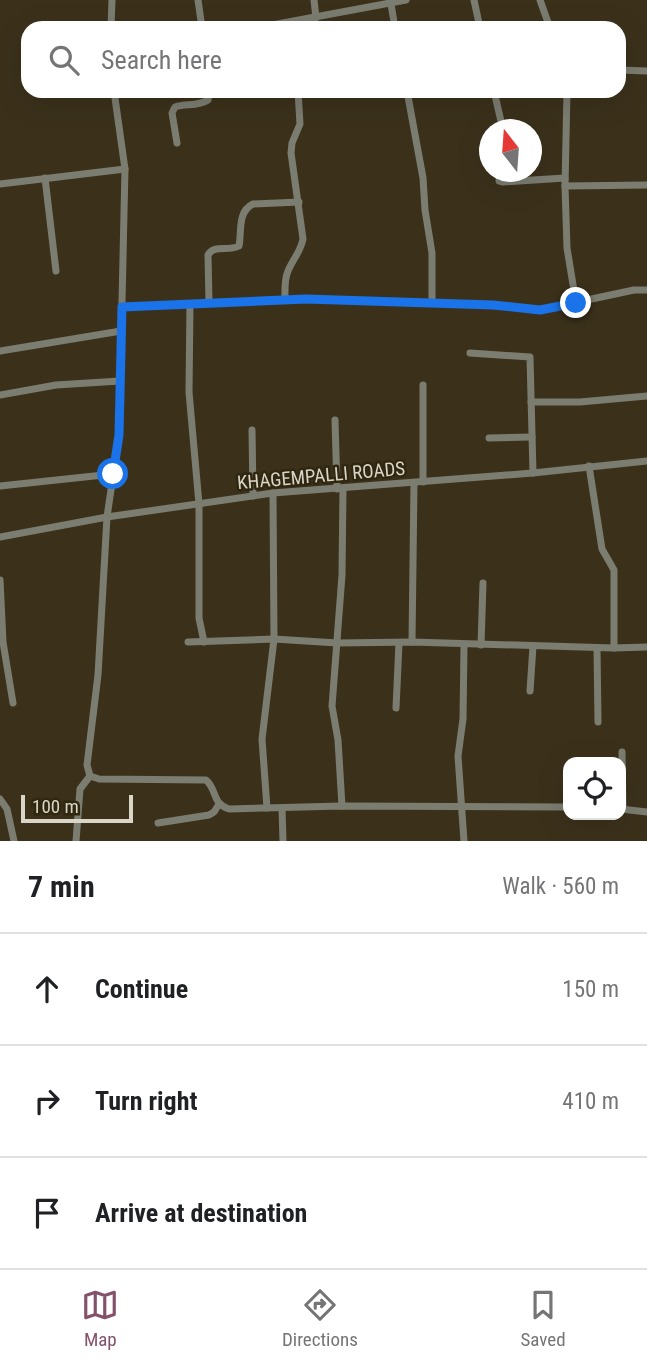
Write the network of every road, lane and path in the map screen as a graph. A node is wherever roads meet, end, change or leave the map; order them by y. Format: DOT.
graph roads {
  1 [pos="112,0"];
  2 [pos="198,0"];
  3 [pos="314,0"];
  4 [pos="406,0"];
  5 [pos="474,0"];
  6 [pos="540,0"];
  7 [pos="391,4"];
  8 [pos="316,18"];
  9 [pos="111,21"];
  10 [pos="201,21"];
  11 [pos="306,21"];
  12 [pos="395,21"];
  13 [pos="478,21"];
  14 [pos="548,21"];
  15 [pos="626,70"];
  16 [pos="647,71"];
  17 [pos="115,98"];
  18 [pos="208,98"];
  19 [pos="298,98"];
  20 [pos="408,98"];
  21 [pos="496,98"];
  22 [pos="567,98"];
  23 [pos="500,119"];
  24 [pos="177,143"];
  25 [pos="125,169"];
  26 [pos="45,178"];
  27 [pos="542,182"];
  28 [pos="565,182"];
  29 [pos="0,184"];
  30 [pos="647,185"];
  31 [pos="299,202"];
  32 [pos="56,271"];
  33 [pos="647,290"];
  34 [pos="285,300"];
  35 [pos="209,303"];
  36 [pos="432,303"];
  37 [pos="576,303"];
  38 [pos="190,304"];
  39 [pos="122,307"];
  40 [pos="121,331"];
  41 [pos="0,351"];
  42 [pos="470,353"];
  43 [pos="120,381"];
  44 [pos="423,385"];
  45 [pos="0,395"];
  46 [pos="647,396"];
  47 [pos="531,402"];
  48 [pos="335,420"];
  49 [pos="251,430"];
  50 [pos="489,438"];
  51 [pos="532,438"];
  52 [pos="647,461"];
  53 [pos="589,466"];
  54 [pos="533,473"];
  55 [pos="113,474"];
  56 [pos="414,482"];
  57 [pos="423,482"];
  58 [pos="0,486"];
  59 [pos="340,488"];
  60 [pos="272,493"];
  61 [pos="253,496"];
  62 [pos="198,504"];
  63 [pos="107,517"];
  64 [pos="0,537"];
  65 [pos="0,580"];
  66 [pos="483,583"];
  67 [pos="274,639"];
  68 [pos="188,642"];
  69 [pos="204,642"];
  70 [pos="411,642"];
  71 [pos="337,643"];
  72 [pos="399,643"];
  73 [pos="464,645"];
  74 [pos="481,645"];
  75 [pos="533,646"];
  76 [pos="647,646"];
  77 [pos="597,648"];
  78 [pos="614,648"];
  79 [pos="530,691"];
  80 [pos="13,703"];
  81 [pos="396,708"];
  82 [pos="598,722"];
  83 [pos="622,752"];
  84 [pos="622,757"];
  85 [pos="90,776"];
  86 [pos="0,799"];
  87 [pos="219,804"];
  88 [pos="342,806"];
  89 [pos="461,807"];
  90 [pos="563,807"];
  91 [pos="267,808"];
  92 [pos="282,808"];
  93 [pos="626,809"];
  94 [pos="647,812"];
  95 [pos="158,823"];
  96 [pos="14,841"];
  97 [pos="76,841"];
  98 [pos="283,841"];
  99 [pos="464,841"];
  1 -- 9 [label="street"];
  2 -- 10 [label="street"];
  3 -- 8 [label="street"];
  4 -- 7 [label="street"];
  5 -- 13 [label="street"];
  6 -- 14 [label="street"];
  7 -- 8 [label="street"];
  7 -- 12 [label="street"];
  8 -- 11 [label="street"];
  15 -- 16 [label="street"];
  17 -- 25 [label="street"];
  18 -- 24 [label="street"];
  19 -- 31 [label="street"];
  20 -- 36 [label="street"];
  21 -- 23 [label="street"];
  22 -- 28 [label="street"];
  25 -- 26 [label="street"];
  25 -- 39 [label="street"];
  26 -- 29 [label="street"];
  26 -- 32 [label="street"];
  27 -- 28 [label="street"];
  28 -- 30 [label="street"];
  28 -- 37 [label="street"];
  31 -- 34 [label="street"];
  31 -- 35 [label="street"];
  33 -- 37 [label="street"];
  34 -- 35 [label="street"];
  34 -- 36 [label="street"];
  35 -- 38 [label="street"];
  36 -- 37 [label="street"];
  38 -- 39 [label="street"];
  38 -- 62 [label="street"];
  39 -- 40 [label="street"];
  40 -- 41 [label="street"];
  40 -- 43 [label="street"];
  42 -- 47 [label="street"];
  43 -- 45 [label="street"];
  43 -- 55 [label="street"];
  44 -- 57 [label="street"];
  46 -- 47 [label="street"];
  47 -- 51 [label="street"];
  48 -- 59 [label="street"];
  49 -- 61 [label="street"];
  50 -- 51 [label="street"];
  51 -- 54 [label="street"];
  52 -- 53 [label="street, KHAGEMPALLI ROADS"];
  53 -- 54 [label="street, KHAGEMPALLI ROADS"];
  53 -- 78 [label="street"];
  54 -- 57 [label="street, KHAGEMPALLI ROADS"];
  55 -- 58 [label="street"];
  55 -- 63 [label="street"];
  56 -- 57 [label="street, KHAGEMPALLI ROADS"];
  56 -- 59 [label="street, KHAGEMPALLI ROADS"];
  56 -- 70 [label="street"];
  59 -- 60 [label="street, KHAGEMPALLI ROADS"];
  59 -- 71 [label="street"];
  60 -- 61 [label="street, KHAGEMPALLI ROADS"];
  60 -- 67 [label="street"];
  61 -- 62 [label="street, KHAGEMPALLI ROADS"];
  62 -- 63 [label="street, KHAGEMPALLI ROADS"];
  62 -- 69 [label="street"];
  63 -- 64 [label="street, KHAGEMPALLI ROADS"];
  63 -- 85 [label="street"];
  65 -- 80 [label="street"];
  66 -- 74 [label="street"];
  67 -- 69 [label="street"];
  67 -- 71 [label="street"];
  67 -- 91 [label="street"];
  68 -- 69 [label="street"];
  70 -- 72 [label="street"];
  70 -- 73 [label="street"];
  71 -- 72 [label="street"];
  71 -- 88 [label="street"];
  72 -- 81 [label="street"];
  73 -- 74 [label="street"];
  73 -- 89 [label="street"];
  74 -- 75 [label="street"];
  75 -- 77 [label="street"];
  75 -- 79 [label="street"];
  76 -- 78 [label="street"];
  77 -- 78 [label="street"];
  77 -- 82 [label="street"];
  83 -- 84 [label="street"];
  85 -- 87 [label="street"];
  85 -- 97 [label="street"];
  86 -- 96 [label="street"];
  87 -- 91 [label="street"];
  87 -- 95 [label="street"];
  88 -- 89 [label="street"];
  88 -- 92 [label="street"];
  89 -- 90 [label="street"];
  89 -- 99 [label="street"];
  91 -- 92 [label="street"];
  92 -- 98 [label="street"];
  93 -- 94 [label="street"];
}
